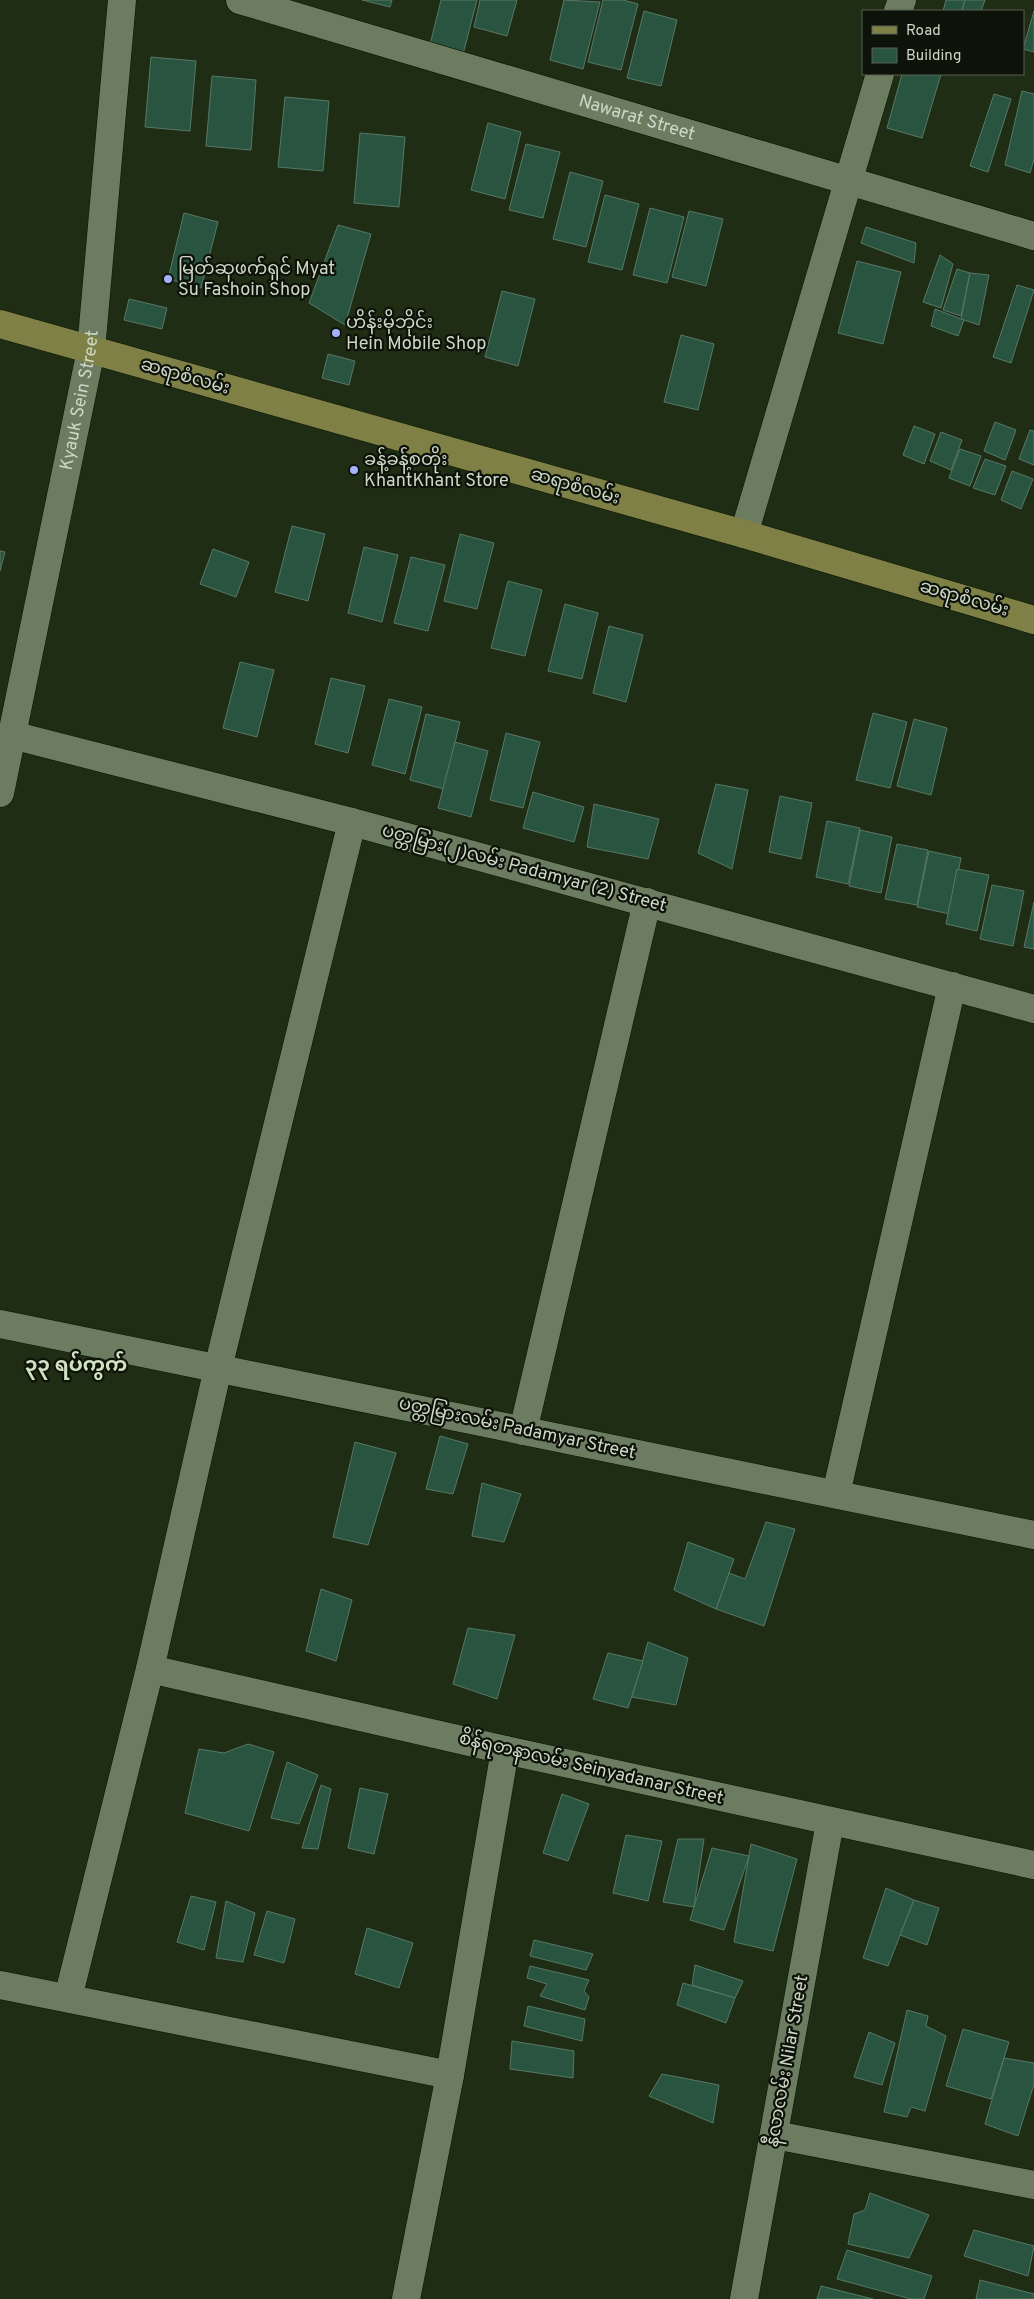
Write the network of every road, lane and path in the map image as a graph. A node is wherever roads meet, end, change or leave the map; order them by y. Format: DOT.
graph roads {
  1 [pos="122,0"];
  2 [pos="240,0"];
  3 [pos="880,75"];
  4 [pos="848,182"];
  5 [pos="1034,236"];
  6 [pos="0,324"];
  7 [pos="91,350"];
  8 [pos="744,534"];
  9 [pos="1034,620"];
  10 [pos="12,735"];
  11 [pos="0,793"];
  12 [pos="352,822"];
  13 [pos="648,902"];
  14 [pos="952,986"];
  15 [pos="1034,1009"];
  16 [pos="0,1324"];
  17 [pos="218,1368"];
  18 [pos="523,1430"];
  19 [pos="836,1494"];
  20 [pos="1034,1535"];
  21 [pos="150,1669"];
  22 [pos="505,1750"];
  23 [pos="830,1822"];
  24 [pos="1034,1865"];
  25 [pos="0,1985"];
  26 [pos="68,1998"];
  27 [pos="450,2075"];
  28 [pos="775,2134"];
  29 [pos="1034,2185"];
  30 [pos="406,2299"];
  31 [pos="744,2299"];
  1 -- 7 [label="street, Kyauk Sein Street"];
  2 -- 4 [label="street, Nawarat Street"];
  3 -- 4 [label="street"];
  4 -- 5 [label="street, Nawarat Street"];
  4 -- 8 [label="street"];
  6 -- 7 [label="main road, ဆရာစံလမ်း"];
  7 -- 8 [label="main road, ဆရာစံလမ်း"];
  7 -- 10 [label="street, Kyauk Sein Street"];
  8 -- 9 [label="main road, ဆရာစံလမ်း"];
  10 -- 11 [label="street, Kyauk Sein Street"];
  10 -- 12 [label="street, ပတ္တမြား(၂)လမ်း Padamyar (2) Street"];
  12 -- 13 [label="street, ပတ္တမြား(၂)လမ်း Padamyar (2) Street"];
  12 -- 17 [label="street"];
  13 -- 14 [label="street, ပတ္တမြား(၂)လမ်း Padamyar (2) Street"];
  13 -- 18 [label="street"];
  14 -- 15 [label="street, ပတ္တမြား(၂)လမ်း Padamyar (2) Street"];
  14 -- 19 [label="street"];
  16 -- 17 [label="street, ပတ္တမြားလမ်း Padamyar Street"];
  17 -- 18 [label="street, ပတ္တမြားလမ်း Padamyar Street"];
  17 -- 21 [label="street"];
  18 -- 19 [label="street, ပတ္တမြားလမ်း Padamyar Street"];
  19 -- 20 [label="street, ပတ္တမြားလမ်း Padamyar Street"];
  21 -- 22 [label="street, စိန်ရတနာလမ်း Seinyadanar Street"];
  21 -- 26 [label="street"];
  22 -- 23 [label="street, စိန်ရတနာလမ်း Seinyadanar Street"];
  22 -- 27 [label="street"];
  23 -- 24 [label="street, စိန်ရတနာလမ်း Seinyadanar Street"];
  23 -- 28 [label="street, နီလာလမ်း Nilar Street"];
  25 -- 26 [label="street"];
  26 -- 27 [label="street"];
  27 -- 30 [label="street"];
  28 -- 29 [label="street"];
  28 -- 31 [label="street, နီလာလမ်း Nilar Street"];
}
